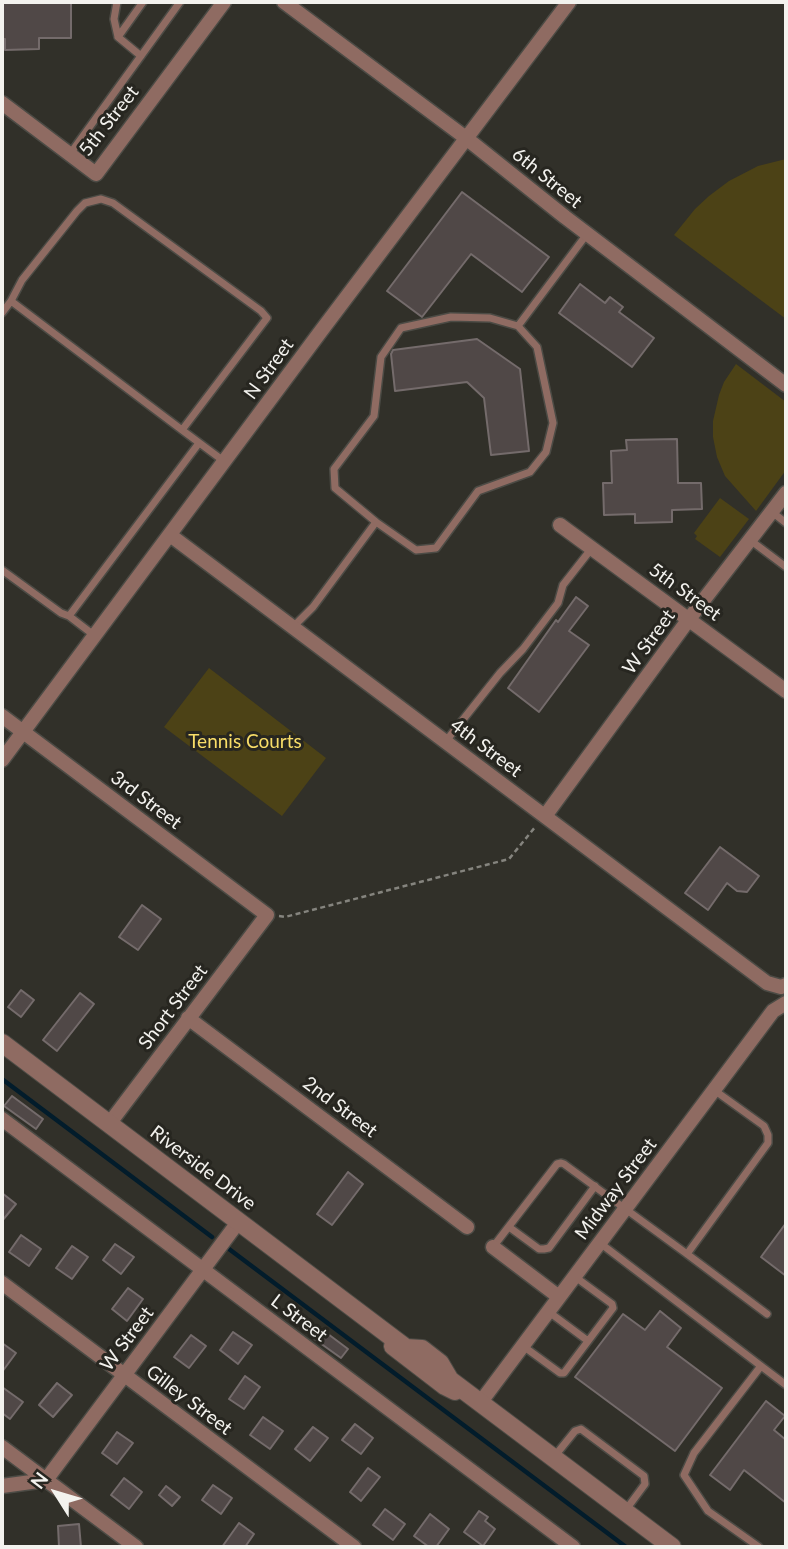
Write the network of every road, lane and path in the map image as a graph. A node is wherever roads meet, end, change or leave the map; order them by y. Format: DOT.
graph roads {
  1 [pos="117,2"];
  2 [pos="143,2"];
  3 [pos="180,2"];
  4 [pos="225,2"];
  5 [pos="284,2"];
  6 [pos="569,2"];
  7 [pos="118,37"];
  8 [pos="141,56"];
  9 [pos="2,103"];
  10 [pos="467,138"];
  11 [pos="70,154"];
  12 [pos="587,234"];
  13 [pos="11,301"];
  14 [pos="2,313"];
  15 [pos="518,326"];
  16 [pos="786,385"];
  17 [pos="182,430"];
  18 [pos="199,443"];
  19 [pos="225,462"];
  20 [pos="786,493"];
  21 [pos="772,512"];
  22 [pos="376,522"];
  23 [pos="786,523"];
  24 [pos="560,524"];
  25 [pos="170,536"];
  26 [pos="750,540"];
  27 [pos="592,548"];
  28 [pos="786,567"];
  29 [pos="2,570"];
  30 [pos="69,617"];
  31 [pos="690,619"];
  32 [pos="293,627"];
  33 [pos="95,636"];
  34 [pos="786,691"];
  35 [pos="2,716"];
  36 [pos="23,732"];
  37 [pos="446,741"];
  38 [pos="2,760"];
  39 [pos="545,816"];
  40 [pos="267,915"];
  41 [pos="784,986"];
  42 [pos="786,1002"];
  43 [pos="188,1018"];
  44 [pos="2,1043"];
  45 [pos="714,1090"];
  46 [pos="2,1119"];
  47 [pos="109,1124"];
  48 [pos="595,1186"];
  49 [pos="625,1209"];
  50 [pos="239,1221"];
  51 [pos="467,1227"];
  52 [pos="509,1227"];
  53 [pos="600,1242"];
  54 [pos="493,1247"];
  55 [pos="687,1254"];
  56 [pos="203,1270"];
  57 [pos="575,1276"];
  58 [pos="2,1283"];
  59 [pos="559,1297"];
  60 [pos="548,1312"];
  61 [pos="767,1314"];
  62 [pos="588,1341"];
  63 [pos="523,1346"];
  64 [pos="761,1366"];
  65 [pos="125,1375"];
  66 [pos="786,1385"];
  67 [pos="480,1403"];
  68 [pos="2,1447"];
  69 [pos="554,1458"];
  70 [pos="46,1480"];
  71 [pos="2,1486"];
  72 [pos="624,1511"];
  73 [pos="136,1547"];
  74 [pos="354,1547"];
  75 [pos="573,1547"];
  76 [pos="672,1547"];
  77 [pos="759,1547"];
  1 -- 7 [label="lane"];
  2 -- 7 [label="lane"];
  3 -- 8 [label="lane"];
  4 -- 11 [label="street, 5th Street"];
  5 -- 10 [label="street, 6th Street"];
  6 -- 10 [label="street, N Street"];
  7 -- 8 [label="lane"];
  8 -- 11 [label="lane"];
  9 -- 11 [label="street, 5th Street"];
  10 -- 12 [label="street, 6th Street"];
  10 -- 19 [label="street, N Street"];
  12 -- 15 [label="lane"];
  12 -- 16 [label="street, 6th Street"];
  13 -- 14 [label="lane"];
  13 -- 17 [label="lane"];
  13 -- 17 [label="lane"];
  15 -- 22 [label="lane"];
  15 -- 22 [label="lane"];
  17 -- 18 [label="lane"];
  18 -- 19 [label="lane"];
  18 -- 30 [label="lane"];
  19 -- 25 [label="street, N Street"];
  20 -- 21 [label="street, W Street"];
  21 -- 23 [label="lane"];
  21 -- 26 [label="street, W Street"];
  22 -- 32 [label="lane"];
  24 -- 27 [label="street, 5th Street"];
  25 -- 32 [label="street, 4th Street"];
  25 -- 33 [label="street, N Street"];
  26 -- 28 [label="lane"];
  26 -- 31 [label="street, W Street"];
  27 -- 31 [label="street, 5th Street"];
  27 -- 37 [label="lane"];
  29 -- 30 [label="lane"];
  30 -- 33 [label="lane"];
  31 -- 34 [label="street, 5th Street"];
  31 -- 39 [label="street, W Street"];
  32 -- 37 [label="street, 4th Street"];
  33 -- 36 [label="street, N Street"];
  35 -- 36 [label="street, 3rd Street"];
  36 -- 38 [label="street, N Street"];
  36 -- 40 [label="street, 3rd Street"];
  37 -- 39 [label="street, 4th Street"];
  39 -- 40 [label="path"];
  39 -- 41 [label="street, 4th Street"];
  40 -- 43 [label="street, Short Street"];
  42 -- 45 [label="street, Midway Street"];
  43 -- 47 [label="street, Short Street"];
  43 -- 51 [label="street, 2nd Street"];
  44 -- 47 [label="street, Riverside Drive"];
  45 -- 49 [label="street, Midway Street"];
  45 -- 55 [label="lane"];
  46 -- 56 [label="street, L Street"];
  47 -- 50 [label="street, Riverside Drive"];
  48 -- 49 [label="lane"];
  48 -- 52 [label="lane"];
  48 -- 52 [label="lane"];
  49 -- 53 [label="street, Midway Street"];
  49 -- 55 [label="lane"];
  50 -- 56 [label="street, W Street"];
  50 -- 67 [label="street, Riverside Drive"];
  52 -- 54 [label="lane"];
  53 -- 57 [label="street, Midway Street"];
  53 -- 64 [label="lane"];
  54 -- 59 [label="street"];
  55 -- 61 [label="lane"];
  56 -- 65 [label="street, W Street"];
  56 -- 75 [label="street, L Street"];
  57 -- 59 [label="street, Midway Street"];
  57 -- 62 [label="lane"];
  58 -- 65 [label="street, Gilley Street"];
  59 -- 60 [label="street, Midway Street"];
  60 -- 62 [label="lane"];
  60 -- 63 [label="street, Midway Street"];
  62 -- 63 [label="lane"];
  63 -- 67 [label="street, Midway Street"];
  64 -- 66 [label="lane"];
  64 -- 77 [label="lane"];
  65 -- 70 [label="street, W Street"];
  65 -- 74 [label="street, Gilley Street"];
  67 -- 69 [label="street, Riverside Drive"];
  68 -- 70 [label="street"];
  69 -- 72 [label="street, Riverside Drive"];
  69 -- 72 [label="lane"];
  70 -- 71 [label="street"];
  70 -- 73 [label="street"];
  72 -- 76 [label="street, Riverside Drive"];
}
